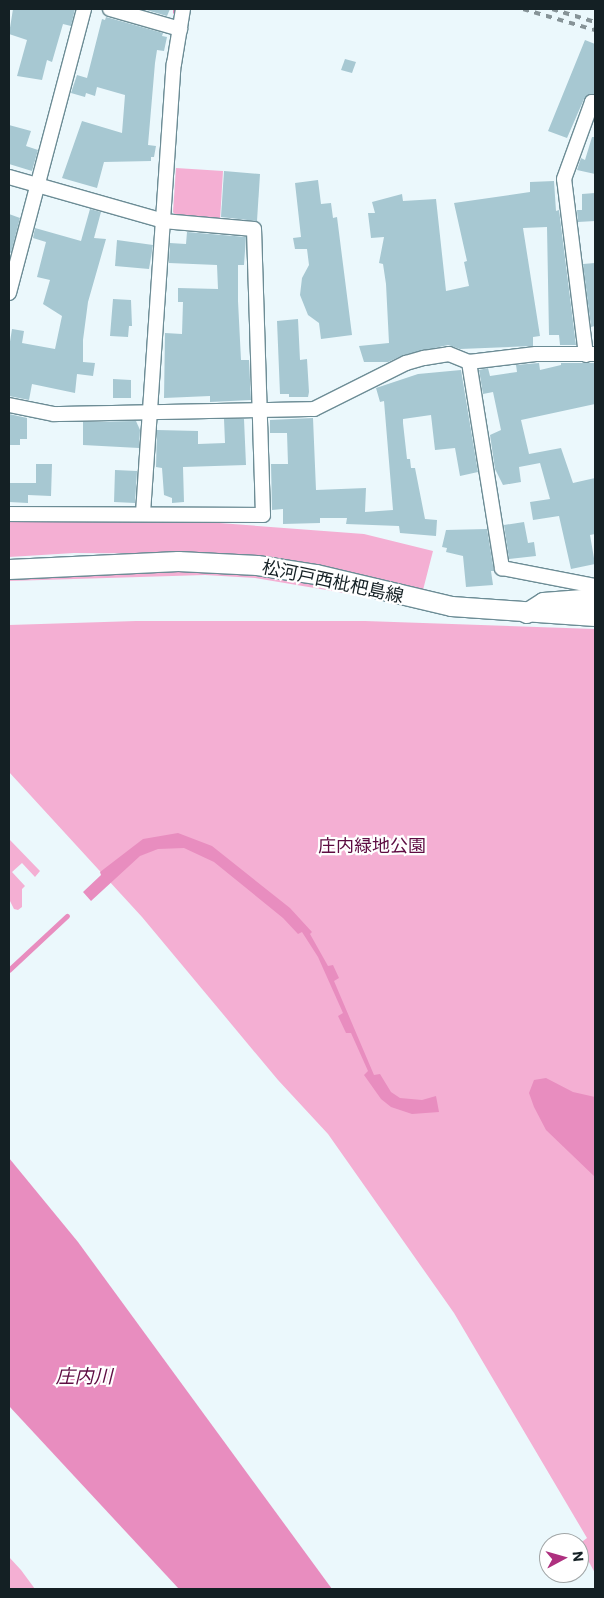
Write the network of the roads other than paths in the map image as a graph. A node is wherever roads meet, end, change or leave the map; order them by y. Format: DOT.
graph roads {
  1 [pos="84,9"];
  2 [pos="110,9"];
  3 [pos="184,9"];
  4 [pos="180,29"];
  5 [pos="595,103"];
  6 [pos="9,177"];
  7 [pos="37,185"];
  8 [pos="163,221"];
  9 [pos="9,294"];
  10 [pos="591,354"];
  11 [pos="469,362"];
  12 [pos="9,405"];
  13 [pos="260,410"];
  14 [pos="150,412"];
  15 [pos="142,513"];
  16 [pos="9,514"];
  17 [pos="9,568"];
  18 [pos="595,586"];
  19 [pos="595,598"];
  20 [pos="526,614"];
  21 [pos="595,616"];
  1 -- 7 [label="street"];
  2 -- 4 [label="street"];
  3 -- 4 [label="street"];
  4 -- 8 [label="street"];
  5 -- 10 [label="street"];
  6 -- 7 [label="street"];
  7 -- 8 [label="street"];
  7 -- 9 [label="street"];
  8 -- 13 [label="street"];
  8 -- 14 [label="street"];
  10 -- 11 [label="street"];
  11 -- 13 [label="street"];
  11 -- 18 [label="street"];
  12 -- 14 [label="street"];
  13 -- 14 [label="street"];
  13 -- 15 [label="street"];
  14 -- 15 [label="street"];
  15 -- 16 [label="street"];
  17 -- 20 [label="main road, 松河戸西枇杷島線"];
  19 -- 20 [label="main road"];
  20 -- 21 [label="main road, 松河戸西枇杷島線"];
}
